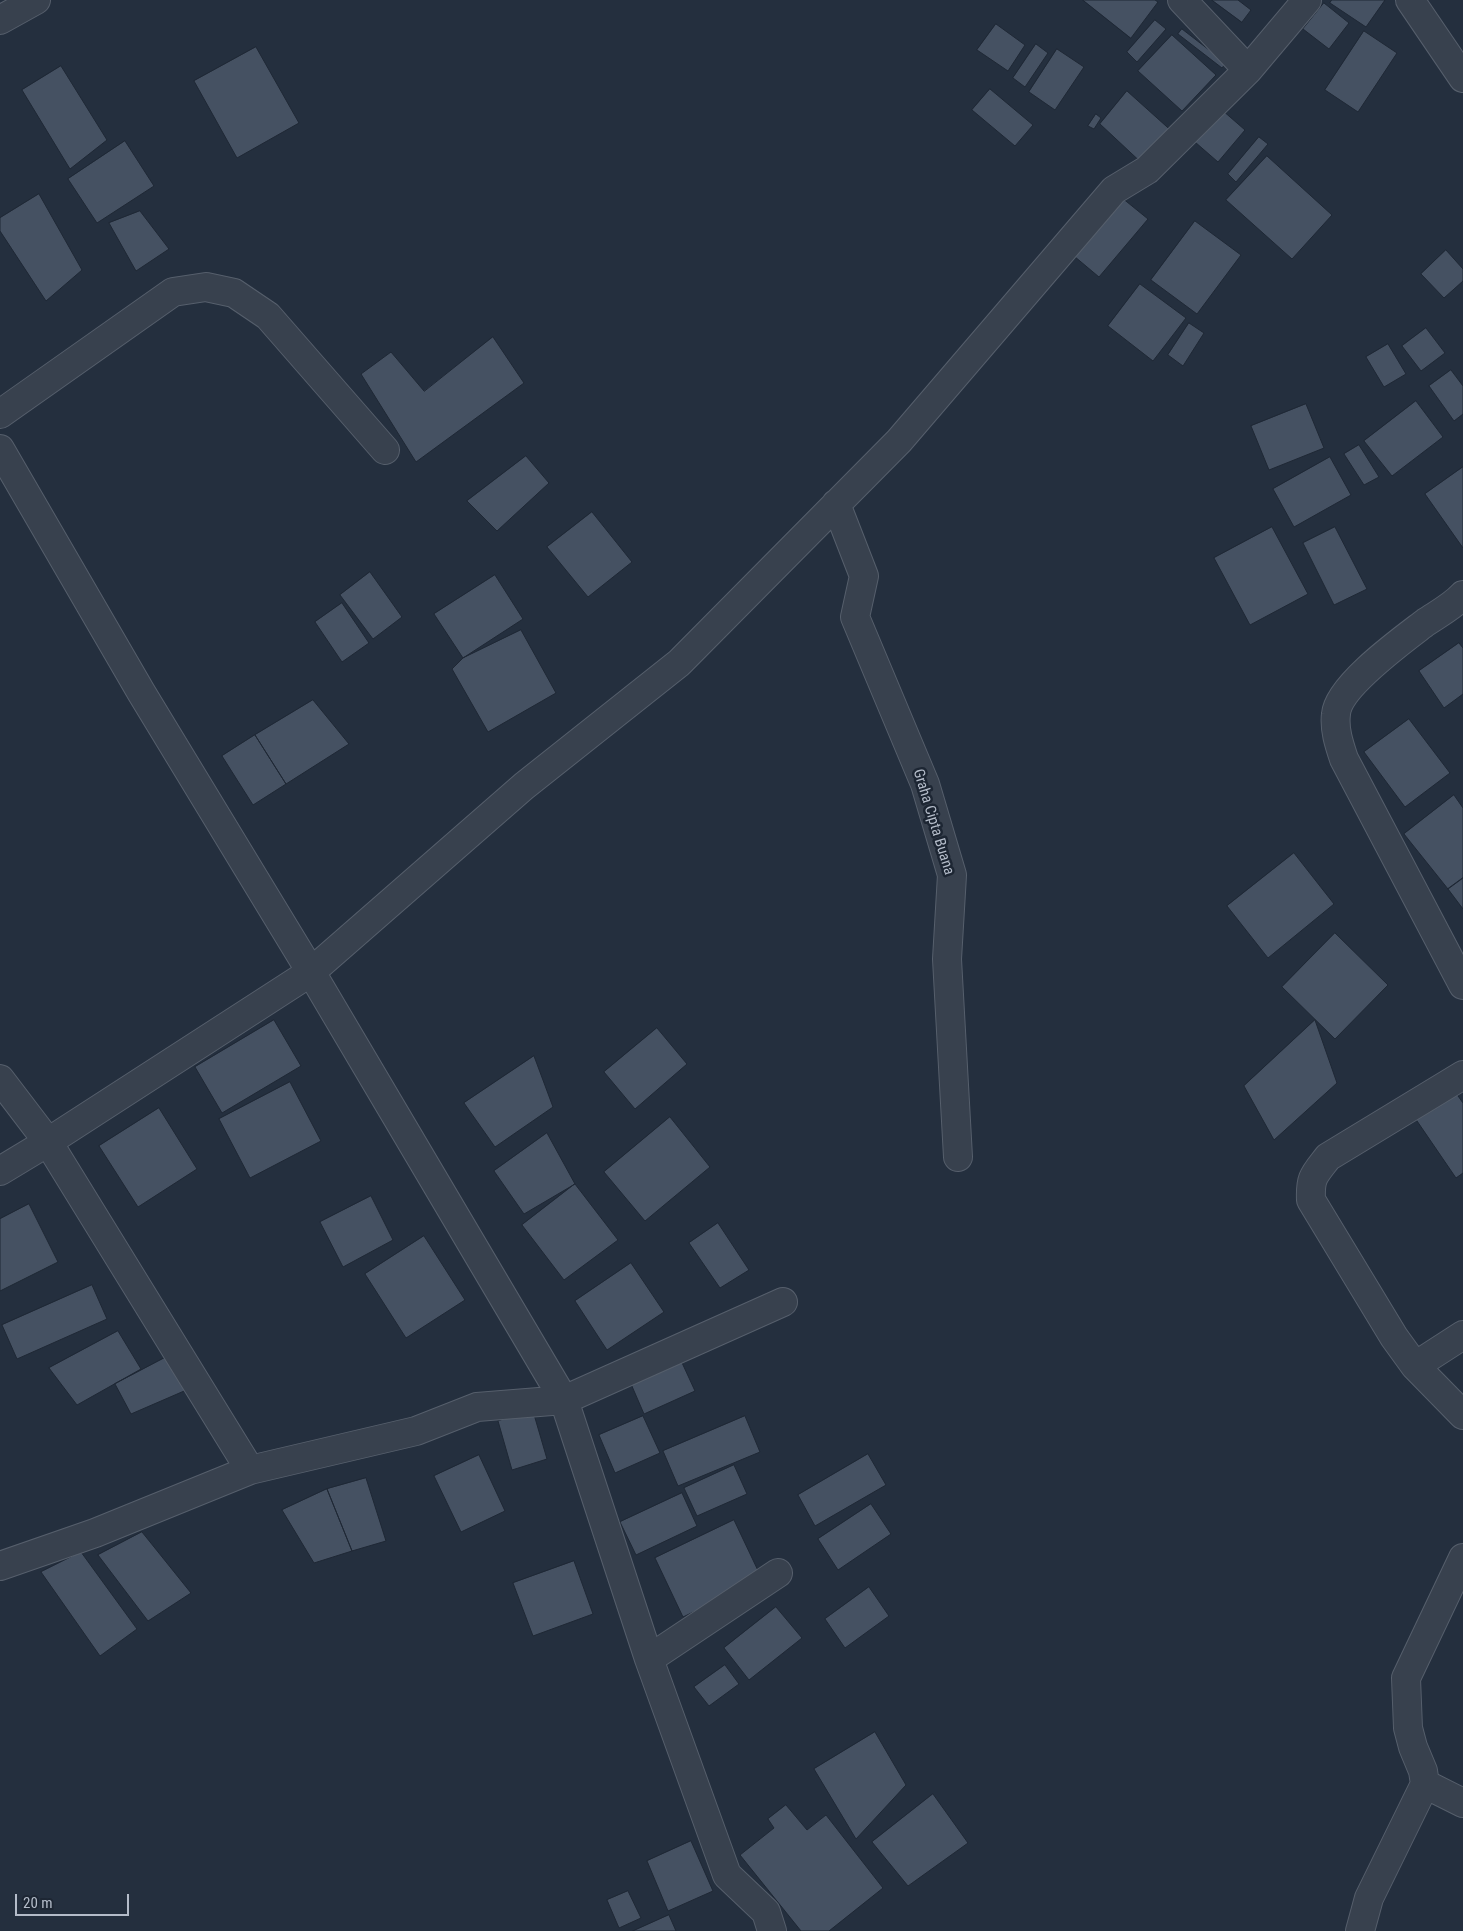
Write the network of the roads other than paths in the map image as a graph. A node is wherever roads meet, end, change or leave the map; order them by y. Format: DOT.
graph roads {
  1 [pos="36,0"];
  2 [pos="1182,0"];
  3 [pos="1307,0"];
  4 [pos="1410,0"];
  5 [pos="0,20"];
  6 [pos="1248,70"];
  7 [pos="1463,78"];
  8 [pos="0,414"];
  9 [pos="0,448"];
  10 [pos="385,450"];
  11 [pos="836,504"];
  12 [pos="1463,595"];
  13 [pos="311,972"];
  14 [pos="1463,985"];
  15 [pos="1463,1075"];
  16 [pos="0,1079"];
  17 [pos="48,1142"];
  18 [pos="958,1157"];
  19 [pos="0,1170"];
  20 [pos="784,1302"];
  21 [pos="1463,1335"];
  22 [pos="1415,1366"];
  23 [pos="564,1400"];
  24 [pos="1463,1415"];
  25 [pos="250,1470"];
  26 [pos="1463,1558"];
  27 [pos="0,1566"];
  28 [pos="778,1573"];
  29 [pos="649,1659"];
  30 [pos="1425,1784"];
  31 [pos="1463,1803"];
  32 [pos="772,1931"];
  33 [pos="1360,1931"];
  1 -- 5 [label="street"];
  2 -- 6 [label="street"];
  3 -- 6 [label="street"];
  4 -- 7 [label="street"];
  6 -- 11 [label="street"];
  8 -- 10 [label="street"];
  9 -- 13 [label="street"];
  11 -- 13 [label="street"];
  11 -- 18 [label="street, Graha Cipta Buana"];
  12 -- 14 [label="street"];
  13 -- 17 [label="street"];
  13 -- 23 [label="street"];
  15 -- 22 [label="street"];
  16 -- 17 [label="street"];
  17 -- 19 [label="street"];
  17 -- 25 [label="street"];
  20 -- 23 [label="street"];
  21 -- 22 [label="street"];
  22 -- 24 [label="street"];
  23 -- 25 [label="street"];
  23 -- 29 [label="street"];
  25 -- 27 [label="street"];
  26 -- 30 [label="street"];
  28 -- 29 [label="street"];
  29 -- 32 [label="street"];
  30 -- 31 [label="street"];
  30 -- 33 [label="street"];
}
